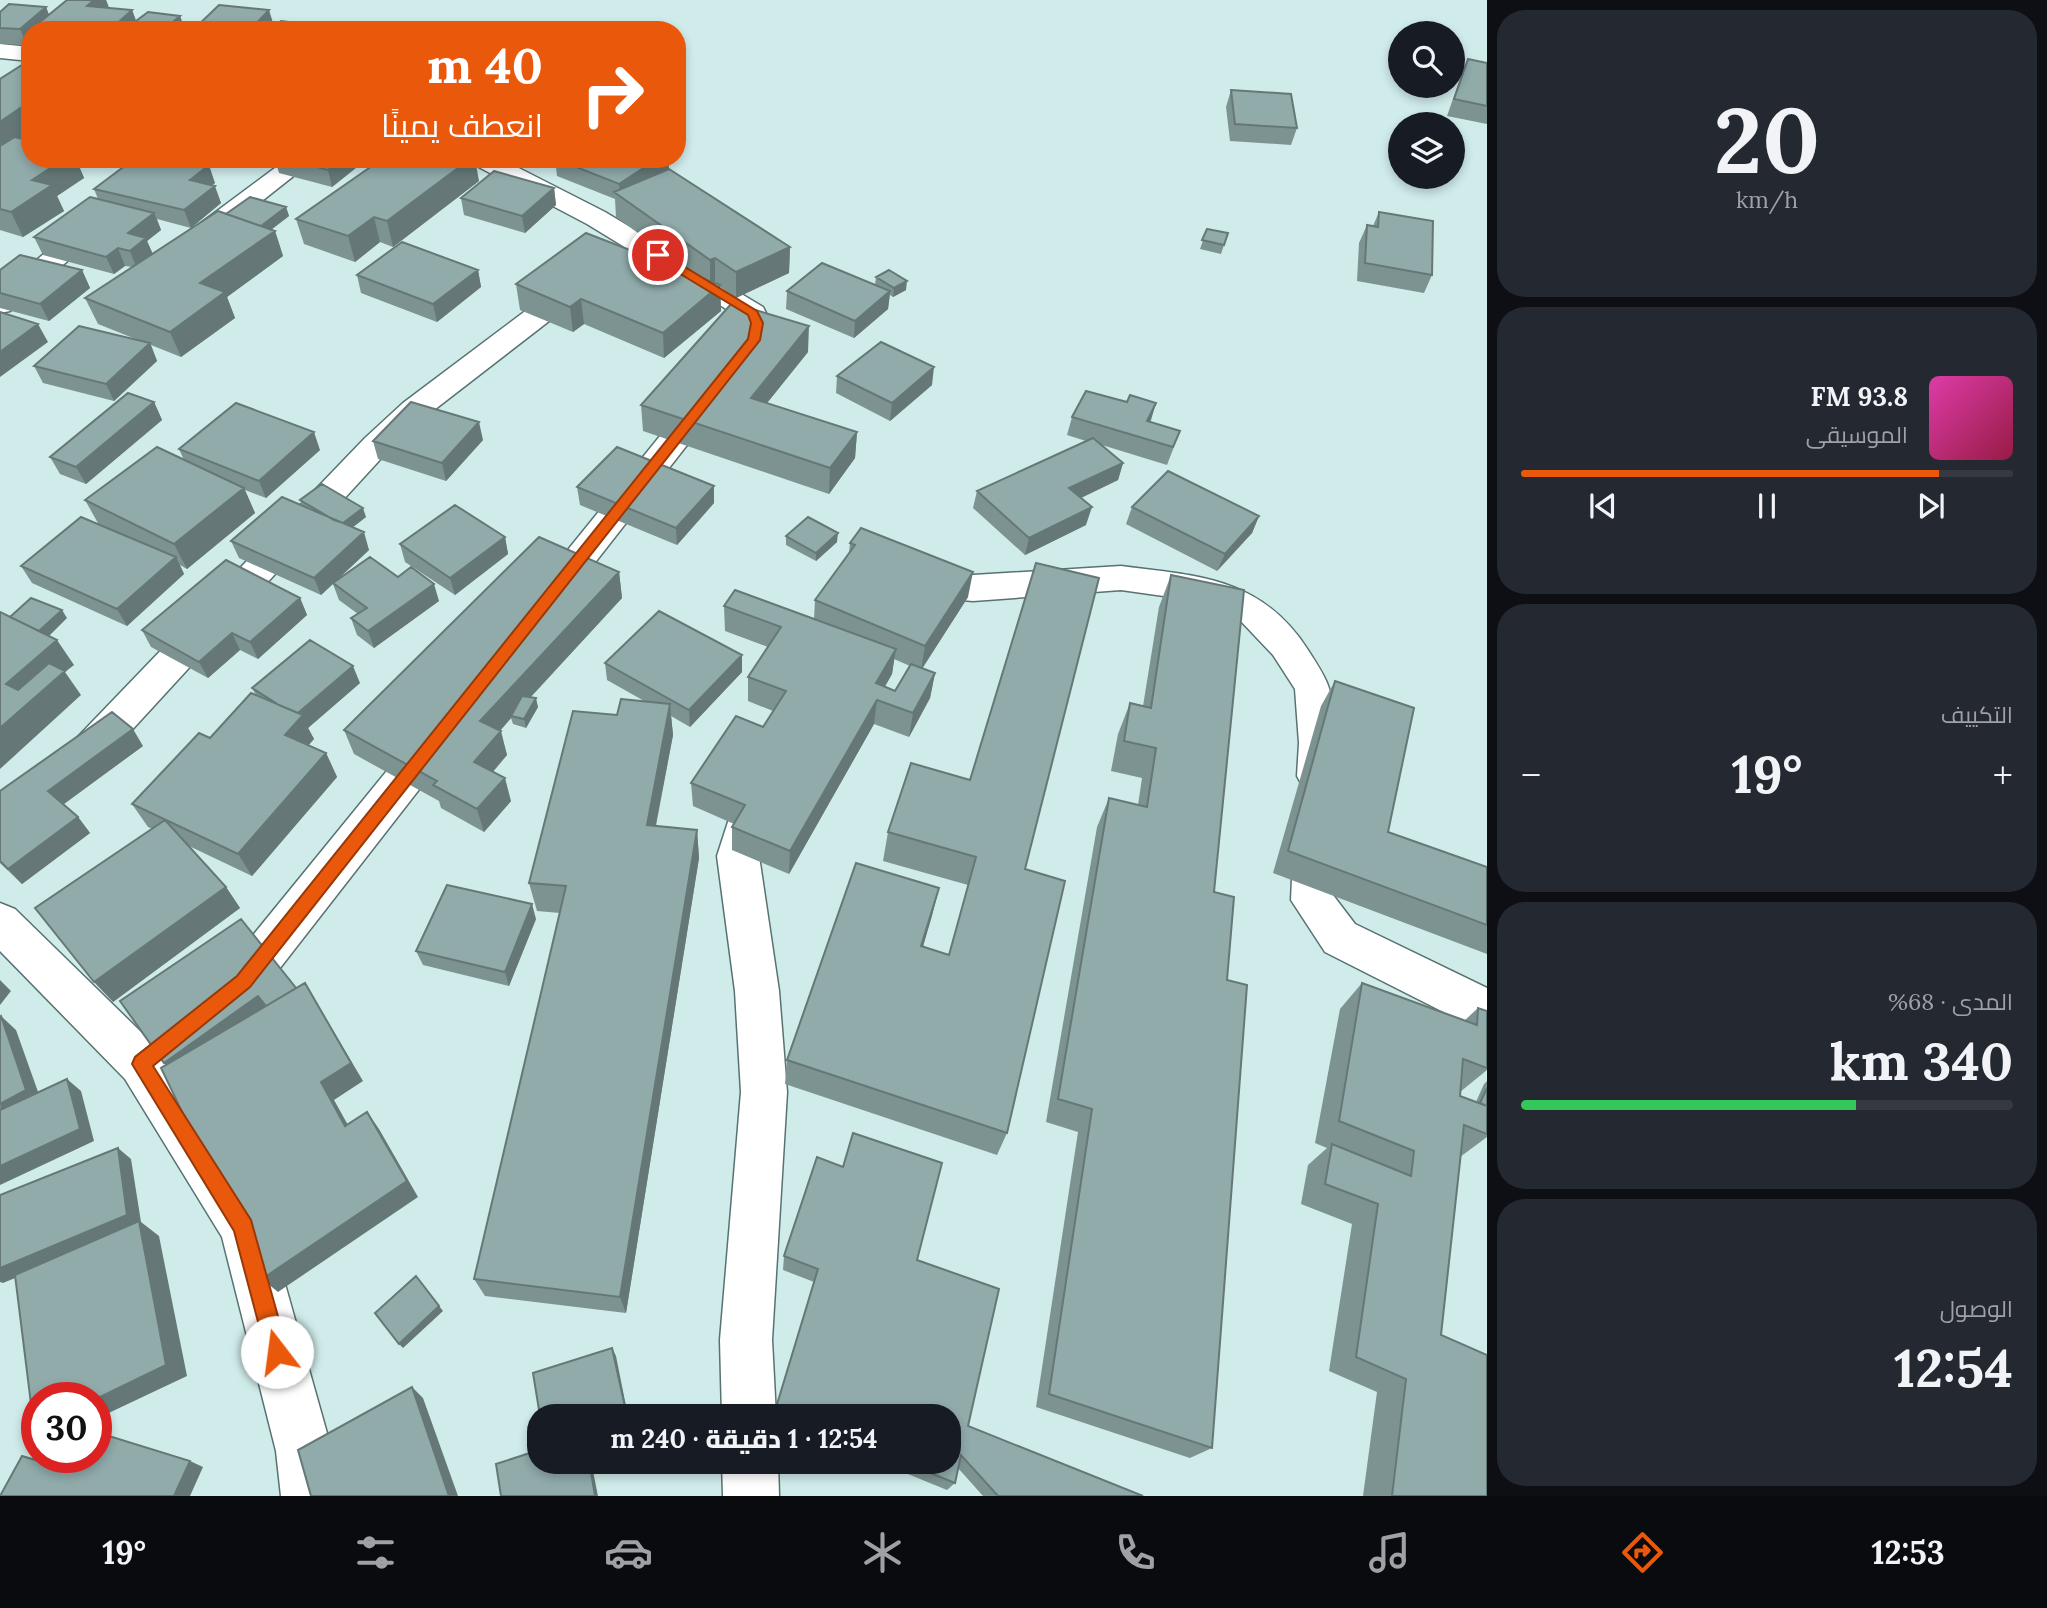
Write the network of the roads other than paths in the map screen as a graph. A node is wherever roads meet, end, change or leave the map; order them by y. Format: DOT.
graph roads {
  1 [pos="2,40"];
  2 [pos="21,50"];
  3 [pos="167,168"];
  4 [pos="291,168"];
  5 [pos="499,168"];
  6 [pos="635,241"];
  7 [pos="185,248"];
  8 [pos="0,305"];
  9 [pos="882,606"];
  10 [pos="529,622"];
  11 [pos="451,720"];
  12 [pos="765,768"];
  13 [pos="66,775"];
  14 [pos="0,922"];
  15 [pos="1487,1013"];
  16 [pos="141,1064"];
  17 [pos="748,1404"];
  18 [pos="750,1474"];
  19 [pos="309,1496"];
  20 [pos="751,1496"];
  1 -- 2 [label="street"];
  3 -- 8 [label="street"];
  4 -- 7 [label="street"];
  5 -- 6 [label="street"];
  6 -- 10 [label="street"];
  6 -- 13 [label="street"];
  9 -- 15 [label="street"];
  11 -- 16 [label="street"];
  12 -- 17 [label="street"];
  14 -- 16 [label="street"];
  16 -- 19 [label="street"];
  18 -- 20 [label="street"];
}
